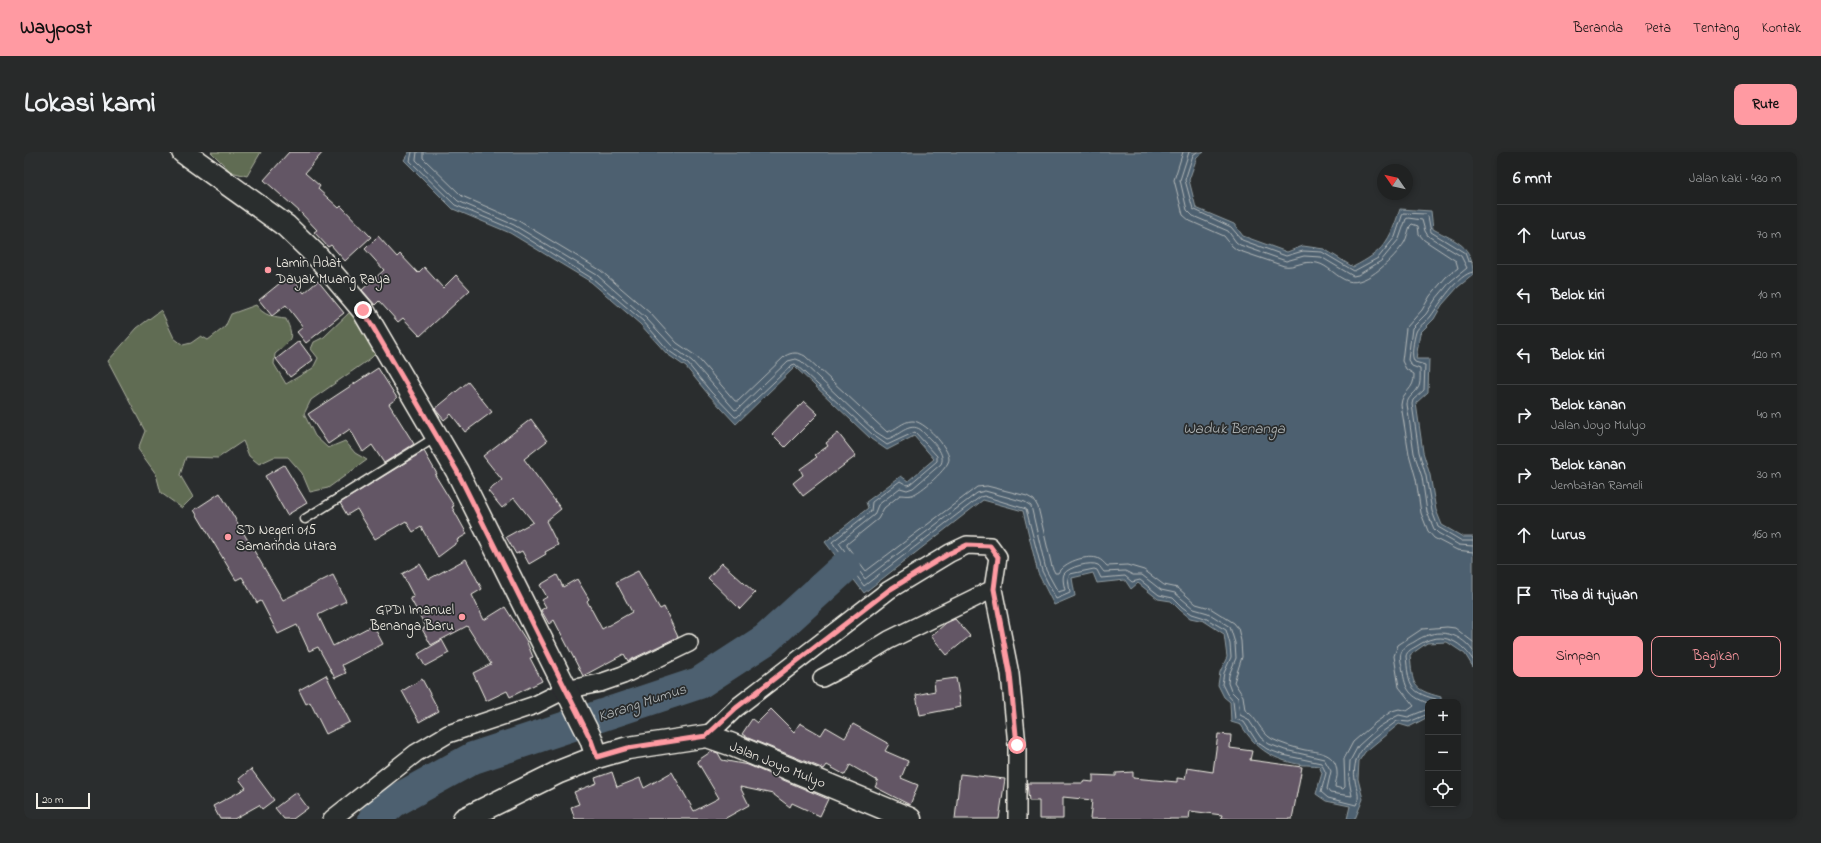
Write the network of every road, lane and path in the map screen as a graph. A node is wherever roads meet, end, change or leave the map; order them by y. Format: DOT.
graph roads {
  1 [pos="183,152"];
  2 [pos="438,436"];
  3 [pos="305,519"];
  4 [pos="994,589"];
  5 [pos="689,643"];
  6 [pos="822,678"];
  7 [pos="566,692"];
  8 [pos="706,736"];
  9 [pos="594,748"];
  10 [pos="332,819"];
  11 [pos="464,819"];
  12 [pos="910,819"];
  13 [pos="1017,819"];
  1 -- 2 [label="street"];
  2 -- 3 [label="lane"];
  2 -- 7 [label="street"];
  4 -- 6 [label="street"];
  4 -- 8 [label="street"];
  4 -- 13 [label="street"];
  5 -- 7 [label="street"];
  7 -- 9 [label="street"];
  7 -- 10 [label="street"];
  8 -- 9 [label="street, Jalan Joyo Mulyo"];
  8 -- 12 [label="street, Jalan Joyo Mulyo"];
  9 -- 11 [label="street, Jalan Joyo Mulyo"];
}
